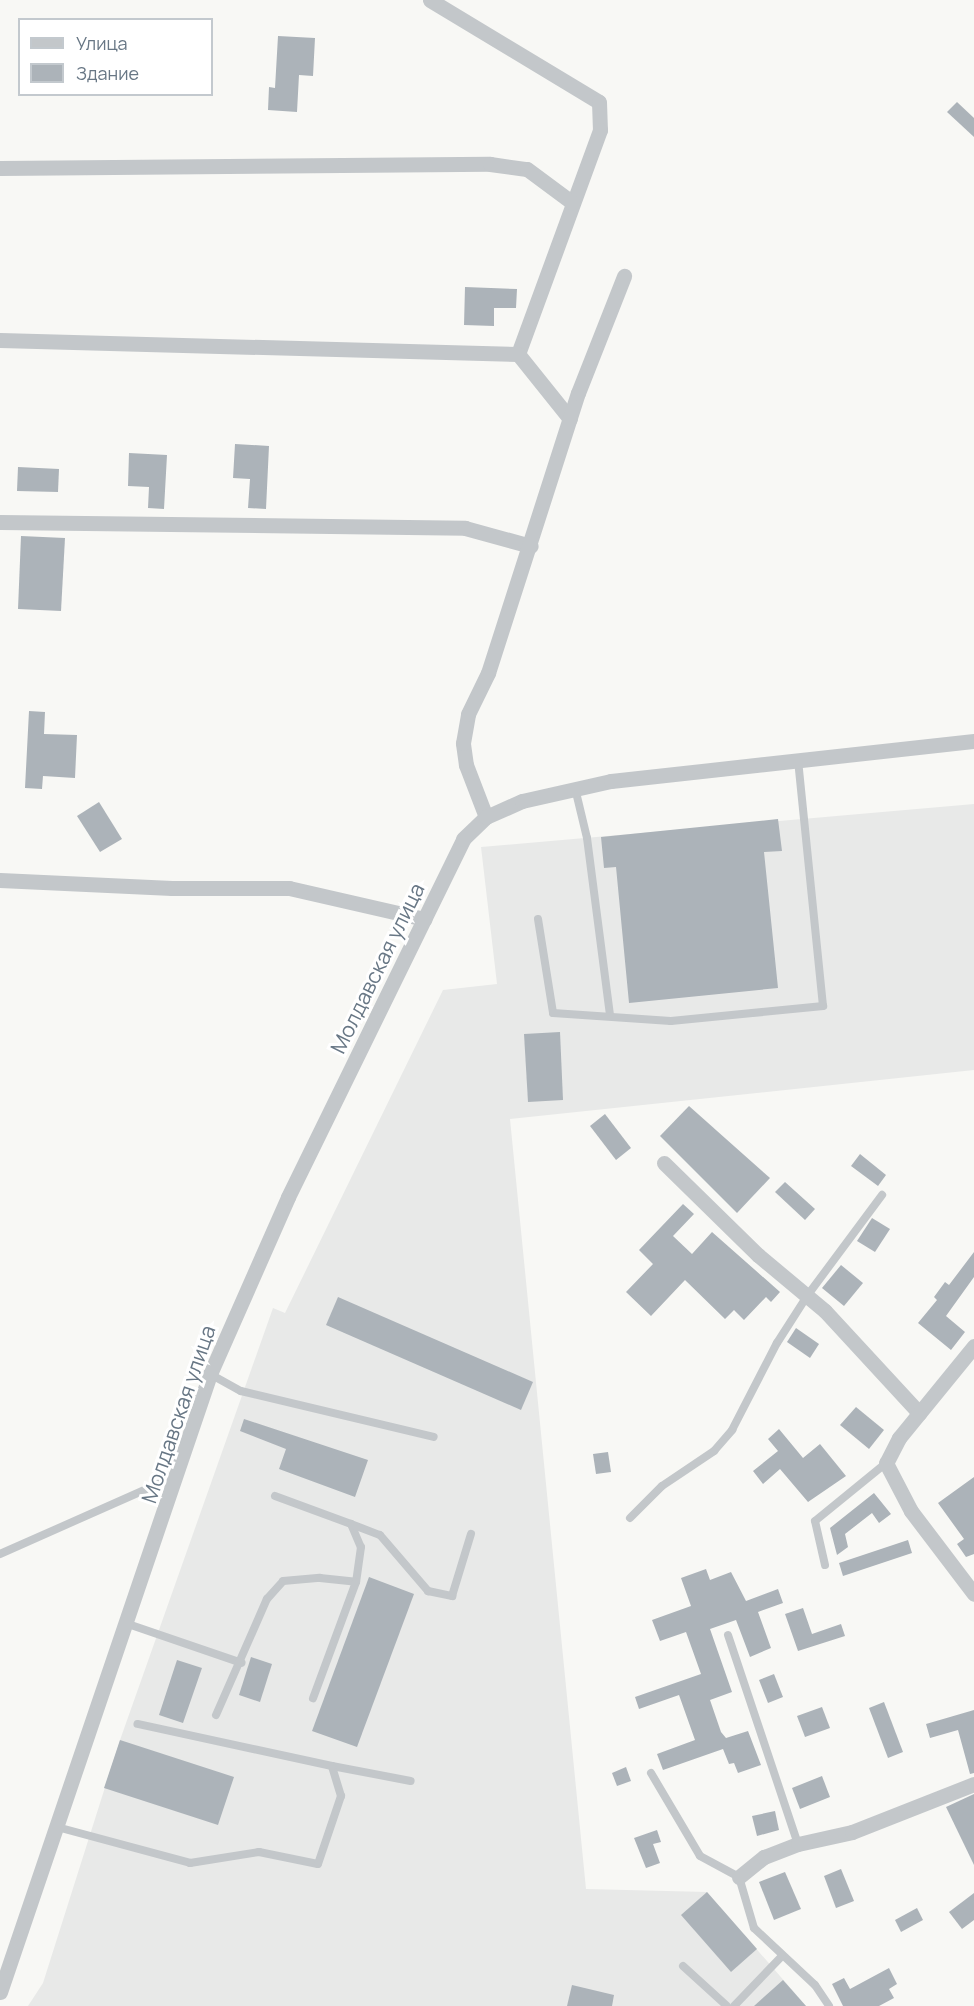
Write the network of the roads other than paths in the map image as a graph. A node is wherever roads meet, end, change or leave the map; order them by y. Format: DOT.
graph roads {
  1 [pos="430,0"];
  2 [pos="0,168"];
  3 [pos="573,203"];
  4 [pos="624,276"];
  5 [pos="0,340"];
  6 [pos="518,354"];
  7 [pos="570,418"];
  8 [pos="0,522"];
  9 [pos="531,546"];
  10 [pos="974,741"];
  11 [pos="798,760"];
  12 [pos="575,788"];
  13 [pos="486,817"];
  14 [pos="0,880"];
  15 [pos="424,919"];
  16 [pos="538,919"];
  17 [pos="610,1016"];
  18 [pos="664,1163"];
  19 [pos="882,1195"];
  20 [pos="807,1296"];
  21 [pos="974,1346"];
  22 [pos="210,1374"];
  23 [pos="920,1413"];
  24 [pos="434,1437"];
  25 [pos="886,1463"];
  26 [pos="177,1475"];
  27 [pos="275,1496"];
  28 [pos="630,1518"];
  29 [pos="351,1524"];
  30 [pos="471,1534"];
  31 [pos="0,1554"];
  32 [pos="825,1565"];
  33 [pos="356,1582"];
  34 [pos="974,1594"];
  35 [pos="128,1624"];
  36 [pos="728,1635"];
  37 [pos="242,1663"];
  38 [pos="313,1698"];
  39 [pos="216,1715"];
  40 [pos="137,1724"];
  41 [pos="332,1766"];
  42 [pos="651,1773"];
  43 [pos="411,1780"];
  44 [pos="974,1784"];
  45 [pos="57,1827"];
  46 [pos="798,1844"];
  47 [pos="739,1877"];
  48 [pos="783,1956"];
  49 [pos="683,1966"];
  50 [pos="0,1992"];
  51 [pos="727,2006"];
  52 [pos="734,2006"];
  53 [pos="829,2006"];
  1 -- 3 [label="street"];
  2 -- 3 [label="street"];
  3 -- 6 [label="street"];
  4 -- 7 [label="street"];
  5 -- 6 [label="street"];
  6 -- 7 [label="street"];
  7 -- 9 [label="street"];
  8 -- 9 [label="street"];
  9 -- 13 [label="street"];
  10 -- 11 [label="street"];
  11 -- 12 [label="street"];
  11 -- 17 [label="lane"];
  12 -- 13 [label="street"];
  12 -- 17 [label="lane"];
  13 -- 15 [label="street, Молдавская улица"];
  14 -- 15 [label="street"];
  15 -- 22 [label="street, Молдавская улица"];
  16 -- 17 [label="lane"];
  18 -- 20 [label="street"];
  19 -- 20 [label="lane"];
  20 -- 23 [label="street"];
  20 -- 28 [label="lane"];
  21 -- 23 [label="street"];
  22 -- 24 [label="lane"];
  22 -- 26 [label="street, Молдавская улица"];
  23 -- 25 [label="street"];
  25 -- 32 [label="lane"];
  25 -- 34 [label="street"];
  26 -- 31 [label="lane"];
  26 -- 35 [label="street, Молдавская улица"];
  27 -- 29 [label="lane"];
  29 -- 30 [label="lane"];
  29 -- 33 [label="lane"];
  33 -- 37 [label="lane"];
  33 -- 38 [label="lane"];
  35 -- 37 [label="lane"];
  35 -- 45 [label="street, Молдавская улица"];
  36 -- 46 [label="lane"];
  37 -- 39 [label="lane"];
  40 -- 41 [label="lane"];
  41 -- 43 [label="lane"];
  41 -- 45 [label="lane"];
  42 -- 47 [label="lane"];
  44 -- 46 [label="street"];
  45 -- 50 [label="street, Молдавская улица"];
  46 -- 47 [label="street"];
  47 -- 48 [label="lane"];
  48 -- 52 [label="lane"];
  48 -- 53 [label="lane"];
  49 -- 51 [label="lane"];
}
